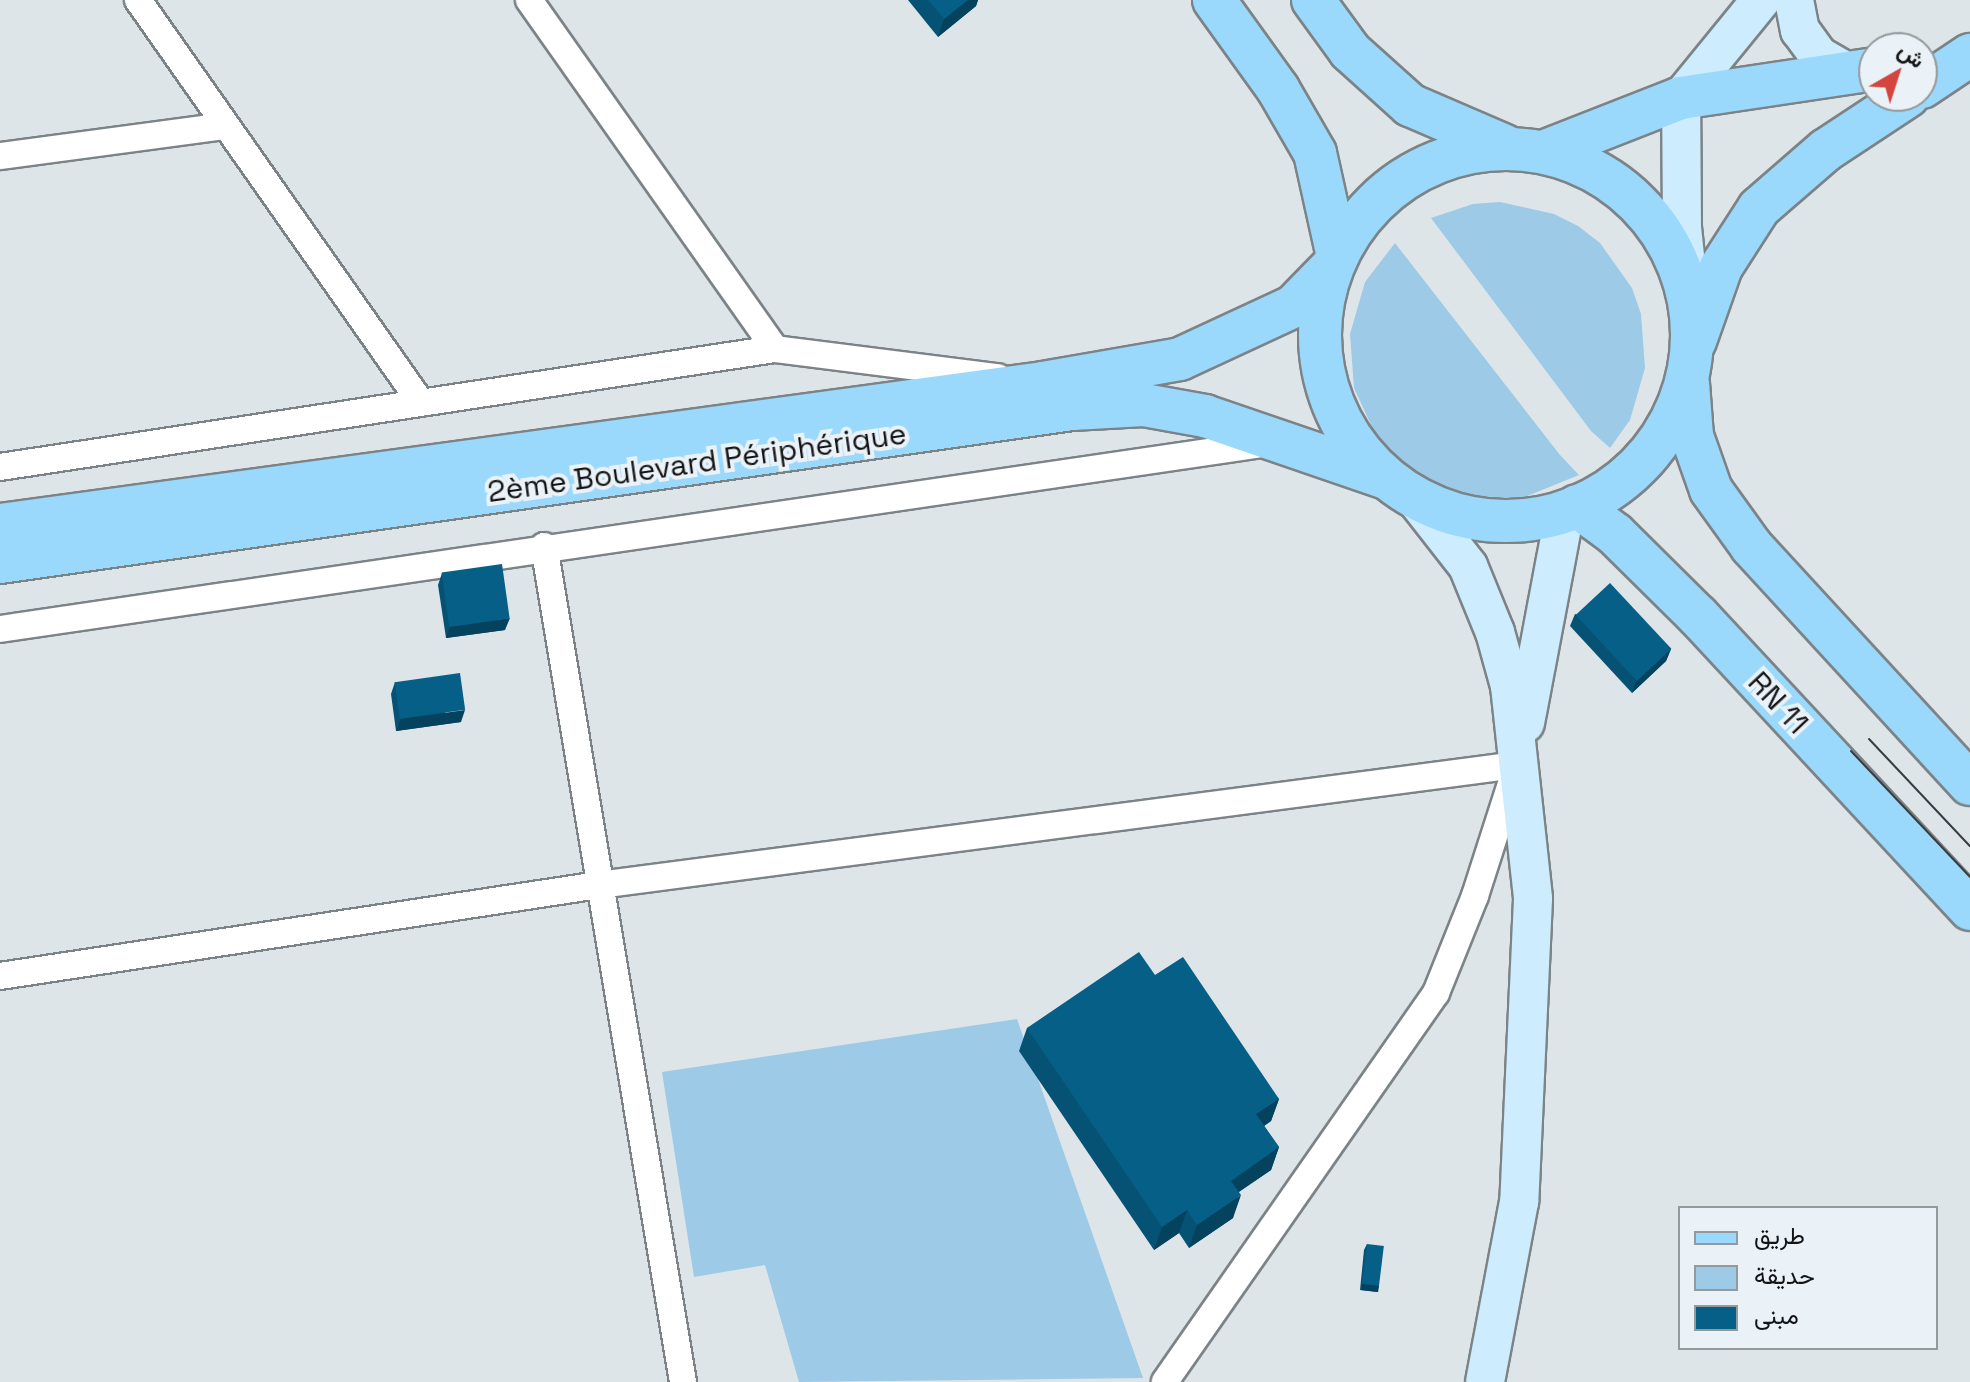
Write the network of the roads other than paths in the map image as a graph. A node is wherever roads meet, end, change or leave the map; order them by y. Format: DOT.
graph roads {
  1 [pos="138,0"];
  2 [pos="529,0"];
  3 [pos="1214,0"];
  4 [pos="1313,0"];
  5 [pos="1761,0"];
  6 [pos="1794,0"];
  7 [pos="1970,52"];
  8 [pos="1938,57"];
  9 [pos="1858,70"];
  10 [pos="1858,72"];
  11 [pos="1938,75"];
  12 [pos="1681,98"];
  13 [pos="1884,112"];
  14 [pos="224,126"];
  15 [pos="1527,150"];
  16 [pos="0,156"];
  17 [pos="1334,261"];
  18 [pos="1690,347"];
  19 [pos="775,349"];
  20 [pos="1043,383"];
  21 [pos="421,402"];
  22 [pos="1284,440"];
  23 [pos="0,467"];
  24 [pos="1400,488"];
  25 [pos="1571,509"];
  26 [pos="0,525"];
  27 [pos="544,546"];
  28 [pos="0,562"];
  29 [pos="0,629"];
  30 [pos="1517,765"];
  31 [pos="1970,784"];
  32 [pos="599,885"];
  33 [pos="1970,909"];
  34 [pos="0,976"];
  35 [pos="683,1382"];
  36 [pos="1165,1382"];
  37 [pos="1485,1382"];
  1 -- 14 [label="street"];
  2 -- 19 [label="street"];
  3 -- 17 [label="main road"];
  4 -- 15 [label="main road"];
  5 -- 12 [label="main road"];
  6 -- 9 [label="main road"];
  7 -- 8 [label="main road"];
  7 -- 11 [label="main road"];
  10 -- 12 [label="main road"];
  12 -- 15 [label="main road"];
  12 -- 18 [label="main road"];
  13 -- 18 [label="main road"];
  14 -- 16 [label="street"];
  14 -- 21 [label="street"];
  15 -- 17 [label="main road, 2ème Boulevard Périphérique"];
  15 -- 18 [label="main road"];
  17 -- 20 [label="main road, 2ème Boulevard Périphérique"];
  17 -- 24 [label="main road"];
  18 -- 25 [label="main road"];
  18 -- 31 [label="main road"];
  19 -- 20 [label="street"];
  19 -- 21 [label="street"];
  20 -- 26 [label="main road, 2ème Boulevard Périphérique"];
  21 -- 23 [label="street"];
  22 -- 24 [label="main road, 2ème Boulevard Périphérique"];
  22 -- 27 [label="street"];
  22 -- 28 [label="main road, 2ème Boulevard Périphérique"];
  24 -- 25 [label="main road, 2ème Boulevard Périphérique"];
  24 -- 30 [label="main road"];
  25 -- 30 [label="main road"];
  25 -- 33 [label="main road, RN 11"];
  27 -- 29 [label="street"];
  27 -- 32 [label="street"];
  30 -- 32 [label="street"];
  30 -- 36 [label="street"];
  30 -- 37 [label="main road"];
  32 -- 34 [label="street"];
  32 -- 35 [label="street"];
}
